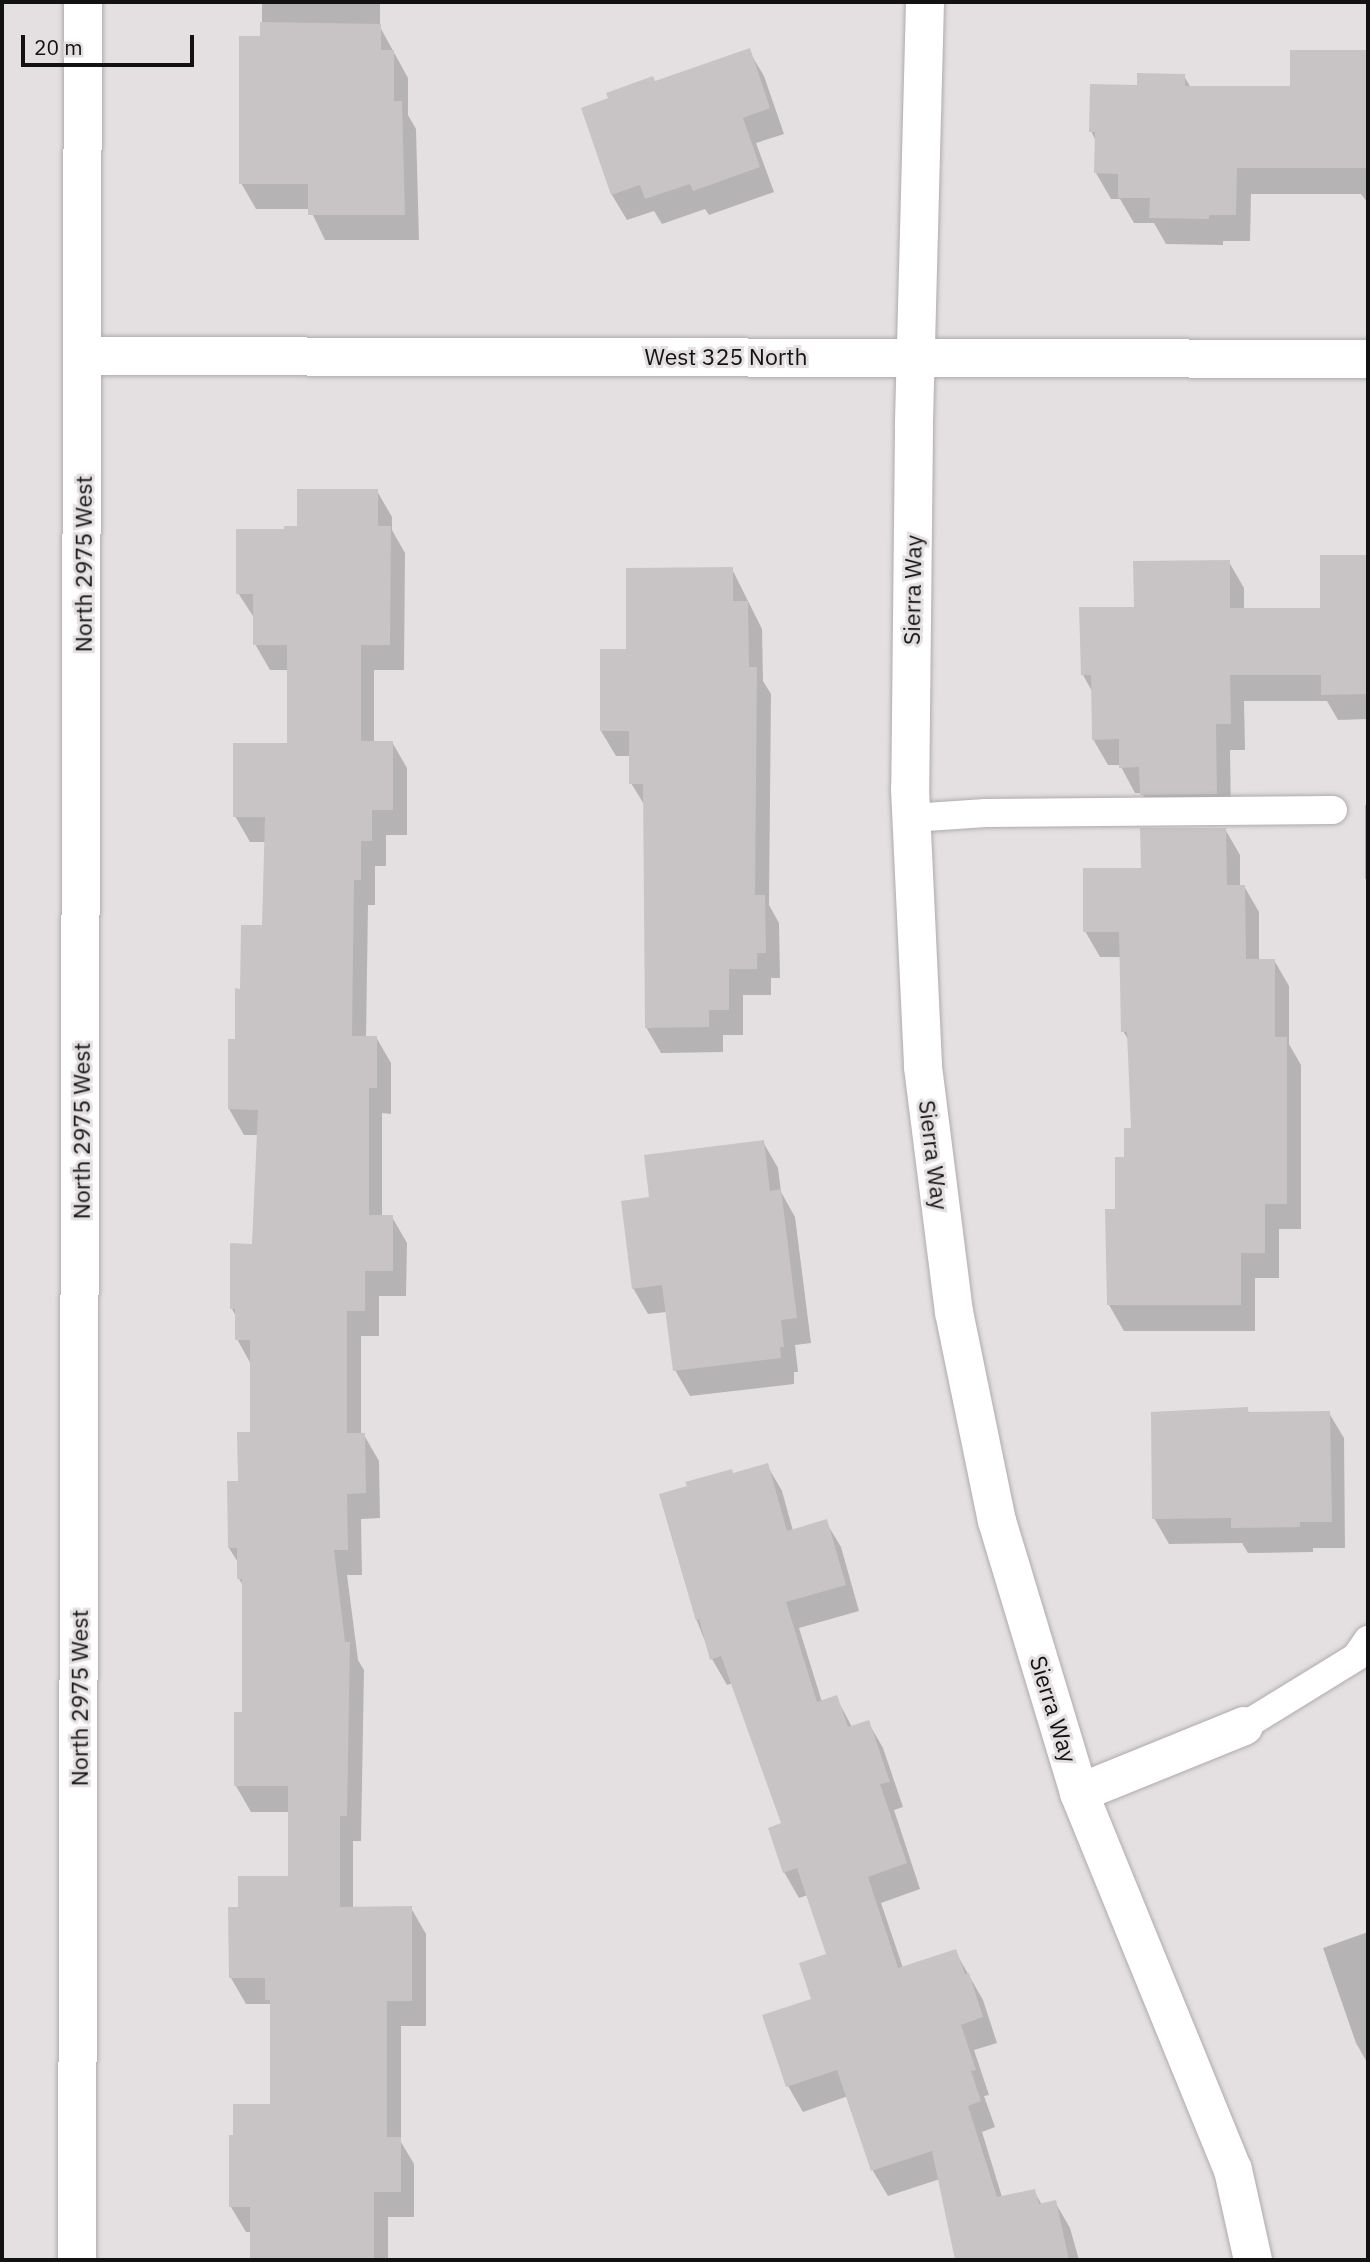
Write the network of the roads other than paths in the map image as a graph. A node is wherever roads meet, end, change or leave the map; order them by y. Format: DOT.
graph roads {
  1 [pos="83,2"];
  2 [pos="925,2"];
  3 [pos="84,356"];
  4 [pos="916,356"];
  5 [pos="1368,359"];
  6 [pos="1333,810"];
  7 [pos="911,818"];
  8 [pos="1368,1640"];
  9 [pos="1244,1726"];
  10 [pos="1079,1793"];
  11 [pos="77,2260"];
  12 [pos="1253,2260"];
  1 -- 3 [label="street, North 2975 West"];
  2 -- 4 [label="street, Sierra Way"];
  3 -- 4 [label="street, West 325 North"];
  3 -- 11 [label="street, North 2975 West"];
  4 -- 5 [label="street, West 325 North"];
  4 -- 7 [label="street, Sierra Way"];
  6 -- 7 [label="lane"];
  7 -- 10 [label="street, Sierra Way"];
  8 -- 9 [label="lane"];
  9 -- 10 [label="street"];
  10 -- 12 [label="street, Sierra Way"];
}
